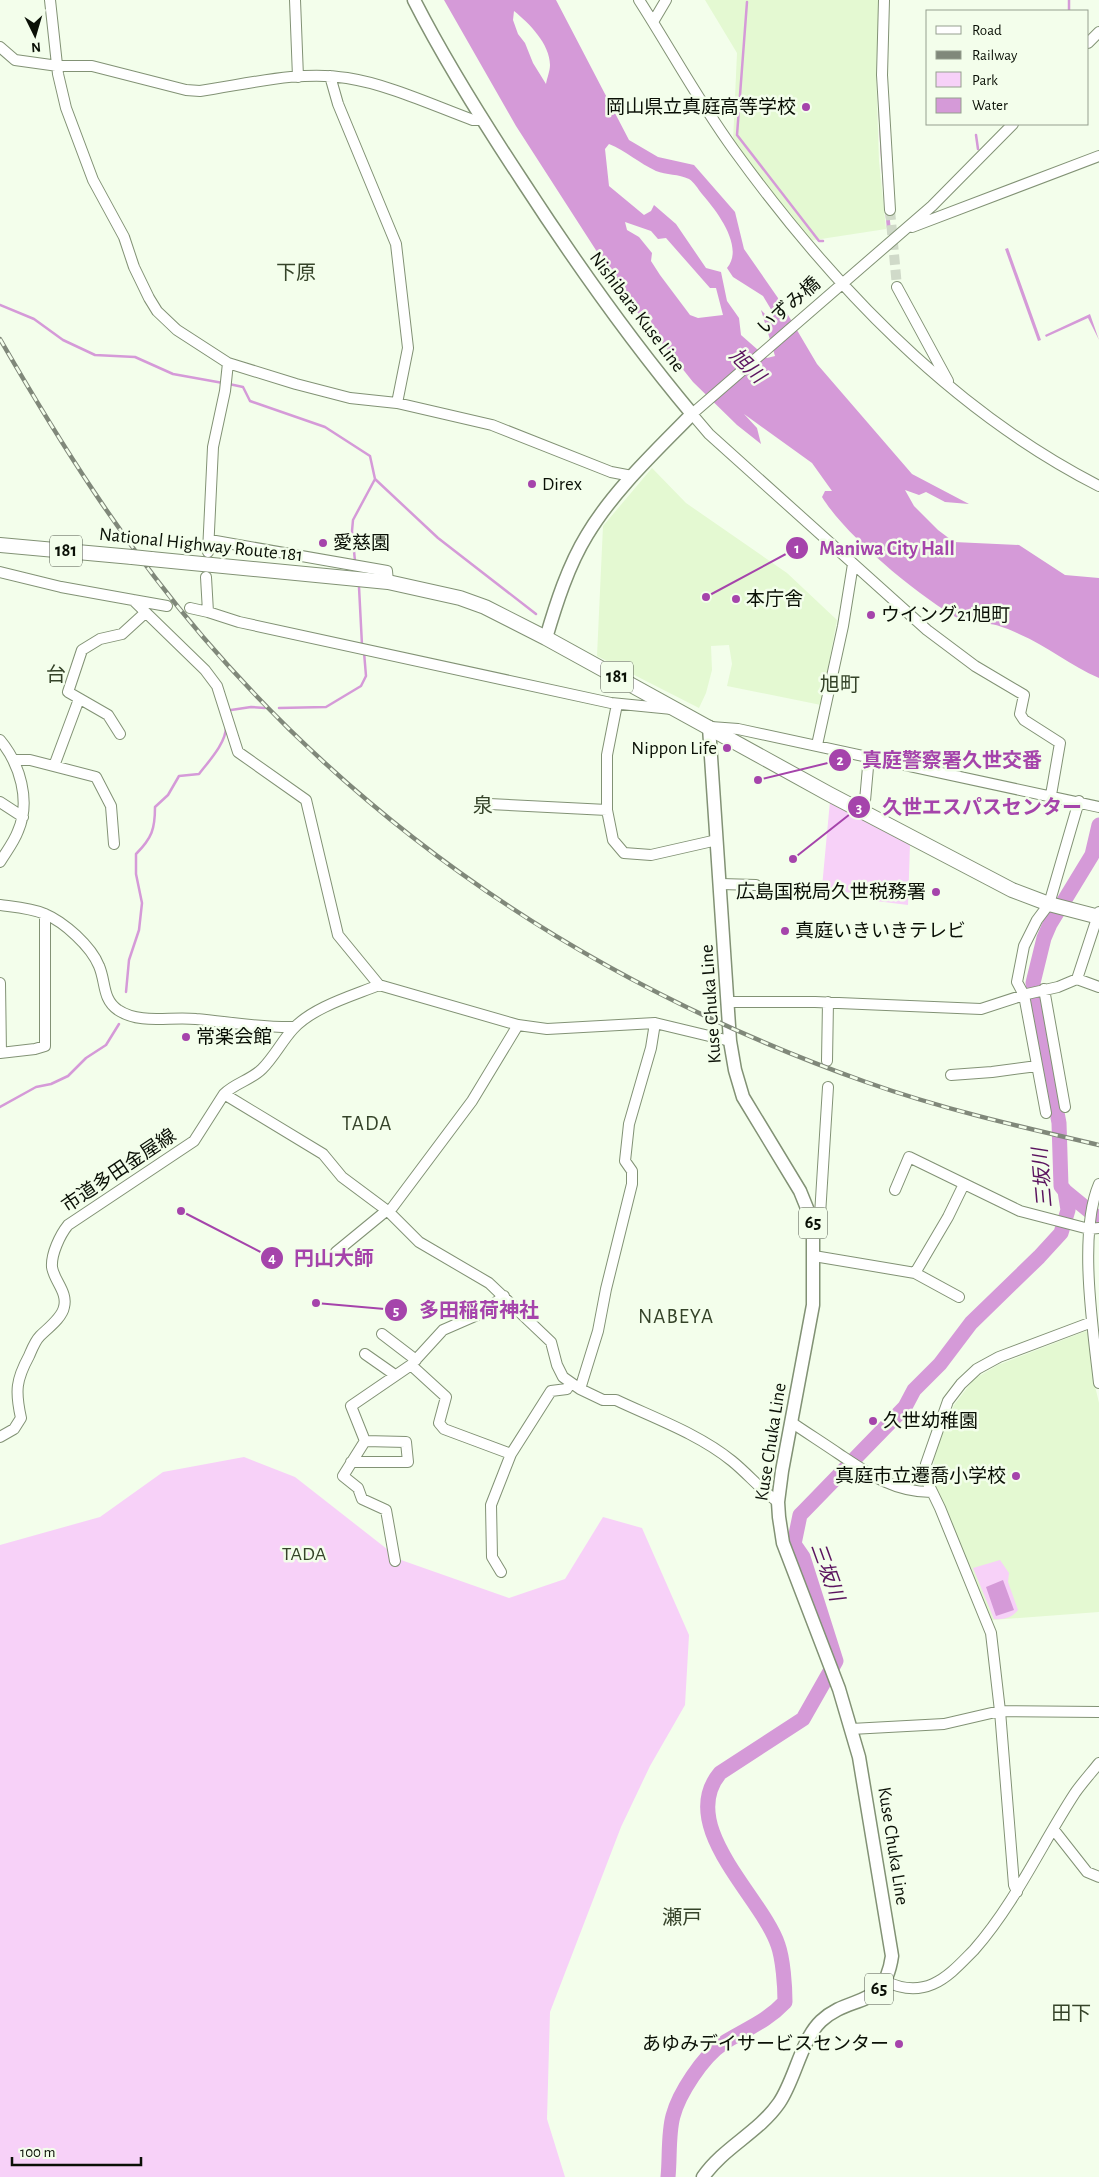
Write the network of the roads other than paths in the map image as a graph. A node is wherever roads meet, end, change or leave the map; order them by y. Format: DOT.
graph roads {
  1 [pos="50,0"];
  2 [pos="295,0"];
  3 [pos="414,0"];
  4 [pos="639,0"];
  5 [pos="666,0"];
  6 [pos="884,0"];
  7 [pos="653,22"];
  8 [pos="1099,32"];
  9 [pos="1089,42"];
  10 [pos="0,47"];
  11 [pos="58,66"];
  12 [pos="330,76"];
  13 [pos="298,77"];
  14 [pos="482,120"];
  15 [pos="1012,125"];
  16 [pos="1099,156"];
  17 [pos="890,210"];
  18 [pos="904,230"];
  19 [pos="842,283"];
  20 [pos="897,287"];
  21 [pos="228,363"];
  22 [pos="952,388"];
  23 [pos="397,403"];
  24 [pos="692,414"];
  25 [pos="632,476"];
  26 [pos="1099,486"];
  27 [pos="210,540"];
  28 [pos="0,545"];
  29 [pos="208,552"];
  30 [pos="853,564"];
  31 [pos="0,572"];
  32 [pos="206,576"];
  33 [pos="388,582"];
  34 [pos="133,600"];
  35 [pos="167,606"];
  36 [pos="190,608"];
  37 [pos="208,612"];
  38 [pos="145,613"];
  39 [pos="546,638"];
  40 [pos="79,699"];
  41 [pos="617,704"];
  42 [pos="675,709"];
  43 [pos="709,727"];
  44 [pos="120,734"];
  45 [pos="735,734"];
  46 [pos="0,740"];
  47 [pos="817,745"];
  48 [pos="869,756"];
  49 [pos="15,760"];
  50 [pos="54,766"];
  51 [pos="1051,795"];
  52 [pos="1079,801"];
  53 [pos="0,802"];
  54 [pos="488,804"];
  55 [pos="1094,806"];
  56 [pos="607,810"];
  57 [pos="864,812"];
  58 [pos="23,817"];
  59 [pos="717,840"];
  60 [pos="114,844"];
  61 [pos="0,862"];
  62 [pos="721,884"];
  63 [pos="756,885"];
  64 [pos="1049,904"];
  65 [pos="0,905"];
  66 [pos="45,914"];
  67 [pos="1099,915"];
  68 [pos="1078,979"];
  69 [pos="0,983"];
  70 [pos="378,985"];
  71 [pos="1099,987"];
  72 [pos="1044,990"];
  73 [pos="1025,995"];
  74 [pos="729,1002"];
  75 [pos="828,1002"];
  76 [pos="655,1023"];
  77 [pos="518,1025"];
  78 [pos="295,1027"];
  79 [pos="730,1041"];
  80 [pos="1,1053"];
  81 [pos="827,1061"];
  82 [pos="1037,1066"];
  83 [pos="951,1074"];
  84 [pos="828,1087"];
  85 [pos="224,1094"];
  86 [pos="1065,1107"];
  87 [pos="1046,1113"];
  88 [pos="964,1184"];
  89 [pos="1099,1184"];
  90 [pos="895,1190"];
  91 [pos="1095,1204"];
  92 [pos="387,1211"];
  93 [pos="813,1223"];
  94 [pos="1094,1228"];
  95 [pos="336,1252"];
  96 [pos="814,1256"];
  97 [pos="915,1273"];
  98 [pos="504,1296"];
  99 [pos="959,1297"];
  100 [pos="1092,1322"];
  101 [pos="382,1334"];
  102 [pos="365,1354"];
  103 [pos="413,1362"];
  104 [pos="395,1376"];
  105 [pos="570,1382"];
  106 [pos="1099,1383"];
  107 [pos="580,1389"];
  108 [pos="790,1422"];
  109 [pos="0,1437"];
  110 [pos="365,1441"];
  111 [pos="511,1454"];
  112 [pos="351,1462"];
  113 [pos="931,1492"];
  114 [pos="778,1502"];
  115 [pos="395,1561"];
  116 [pos="500,1572"];
  117 [pos="1000,1711"];
  118 [pos="1099,1712"];
  119 [pos="851,1729"];
  120 [pos="1099,1763"];
  121 [pos="1054,1830"];
  122 [pos="1099,1877"];
  123 [pos="1017,1892"];
  124 [pos="886,1981"];
  125 [pos="702,2177"];
  1 -- 11 [label="street"];
  2 -- 13 [label="street"];
  3 -- 14 [label="main road, Nishibara Kuse Line"];
  4 -- 7 [label="street"];
  5 -- 7 [label="street"];
  6 -- 17 [label="street"];
  7 -- 19 [label="street"];
  8 -- 9 [label="street"];
  10 -- 11 [label="street"];
  11 -- 13 [label="street"];
  11 -- 21 [label="street"];
  12 -- 13 [label="street"];
  12 -- 14 [label="street"];
  12 -- 23 [label="street"];
  14 -- 24 [label="main road, Nishibara Kuse Line"];
  15 -- 18 [label="street, いずみ橋"];
  16 -- 18 [label="street"];
  18 -- 19 [label="street, いずみ橋"];
  19 -- 22 [label="street"];
  19 -- 24 [label="street, いずみ橋"];
  20 -- 22 [label="street"];
  21 -- 23 [label="street"];
  21 -- 27 [label="street"];
  22 -- 26 [label="street"];
  23 -- 25 [label="street"];
  24 -- 25 [label="main road"];
  24 -- 30 [label="street"];
  25 -- 39 [label="main road"];
  27 -- 29 [label="street"];
  27 -- 33 [label="street"];
  28 -- 33 [label="highway, National Highway Route 181 / 181, bridge"];
  30 -- 47 [label="street"];
  30 -- 51 [label="street"];
  31 -- 34 [label="street"];
  32 -- 37 [label="street"];
  33 -- 39 [label="highway, National Highway Route 181 / 181"];
  34 -- 35 [label="street"];
  34 -- 38 [label="street"];
  36 -- 37 [label="street"];
  37 -- 41 [label="street"];
  38 -- 40 [label="street"];
  38 -- 70 [label="street"];
  39 -- 42 [label="highway, National Highway Route 181 / 181"];
  40 -- 44 [label="street"];
  40 -- 50 [label="street"];
  41 -- 42 [label="street"];
  41 -- 56 [label="street"];
  42 -- 43 [label="highway, National Highway Route 181 / 181"];
  43 -- 45 [label="highway, National Highway Route 181 / 181"];
  43 -- 59 [label="main road, Kuse Chuka Line / 65"];
  45 -- 47 [label="street"];
  45 -- 57 [label="highway, National Highway Route 181 / 181"];
  46 -- 49 [label="street"];
  47 -- 48 [label="street"];
  48 -- 51 [label="street"];
  48 -- 57 [label="street"];
  49 -- 50 [label="street"];
  49 -- 58 [label="street"];
  50 -- 60 [label="street"];
  51 -- 52 [label="street"];
  52 -- 55 [label="street"];
  52 -- 64 [label="street"];
  53 -- 58 [label="street"];
  54 -- 56 [label="street"];
  56 -- 59 [label="street"];
  57 -- 64 [label="highway, National Highway Route 181 / 181"];
  58 -- 61 [label="street"];
  59 -- 62 [label="main road, Kuse Chuka Line / 65"];
  62 -- 63 [label="street"];
  62 -- 74 [label="main road, Kuse Chuka Line / 65"];
  64 -- 67 [label="highway, National Highway Route 181 / 181"];
  64 -- 73 [label="street"];
  65 -- 66 [label="street"];
  66 -- 78 [label="street"];
  66 -- 80 [label="street"];
  67 -- 68 [label="street"];
  68 -- 71 [label="street"];
  68 -- 72 [label="street"];
  69 -- 80 [label="street"];
  70 -- 77 [label="street"];
  70 -- 78 [label="street"];
  72 -- 73 [label="street"];
  72 -- 86 [label="street"];
  73 -- 75 [label="street"];
  73 -- 82 [label="street"];
  74 -- 75 [label="street"];
  74 -- 79 [label="main road, Kuse Chuka Line / 65"];
  75 -- 81 [label="street"];
  76 -- 77 [label="street"];
  76 -- 79 [label="street"];
  76 -- 107 [label="street"];
  77 -- 92 [label="street"];
  78 -- 85 [label="street"];
  79 -- 93 [label="main road, Kuse Chuka Line / 65"];
  82 -- 83 [label="street"];
  82 -- 87 [label="street"];
  84 -- 93 [label="street"];
  85 -- 92 [label="street"];
  85 -- 109 [label="street, 市道多田金屋線"];
  88 -- 90 [label="street"];
  88 -- 94 [label="street"];
  88 -- 97 [label="street"];
  89 -- 91 [label="street"];
  91 -- 94 [label="street"];
  92 -- 95 [label="street"];
  92 -- 98 [label="street"];
  93 -- 96 [label="main road, Kuse Chuka Line / 65"];
  94 -- 100 [label="street"];
  96 -- 97 [label="street"];
  96 -- 108 [label="main road, Kuse Chuka Line / 65"];
  97 -- 99 [label="street"];
  98 -- 103 [label="street"];
  98 -- 105 [label="street"];
  100 -- 106 [label="street"];
  100 -- 113 [label="street"];
  101 -- 103 [label="street"];
  102 -- 104 [label="street"];
  103 -- 104 [label="street"];
  103 -- 111 [label="street"];
  104 -- 110 [label="street"];
  105 -- 107 [label="street"];
  105 -- 111 [label="street"];
  107 -- 114 [label="street"];
  108 -- 113 [label="street"];
  108 -- 114 [label="main road, Kuse Chuka Line / 65"];
  110 -- 112 [label="street"];
  110 -- 112 [label="street"];
  111 -- 116 [label="street"];
  112 -- 115 [label="street"];
  113 -- 117 [label="street"];
  114 -- 119 [label="main road, Kuse Chuka Line / 65"];
  117 -- 118 [label="street"];
  117 -- 119 [label="street"];
  117 -- 123 [label="street"];
  119 -- 124 [label="main road, Kuse Chuka Line / 65"];
  120 -- 121 [label="street"];
  121 -- 122 [label="street"];
  121 -- 123 [label="street"];
  123 -- 124 [label="street"];
  124 -- 125 [label="main road, 65"];
}
